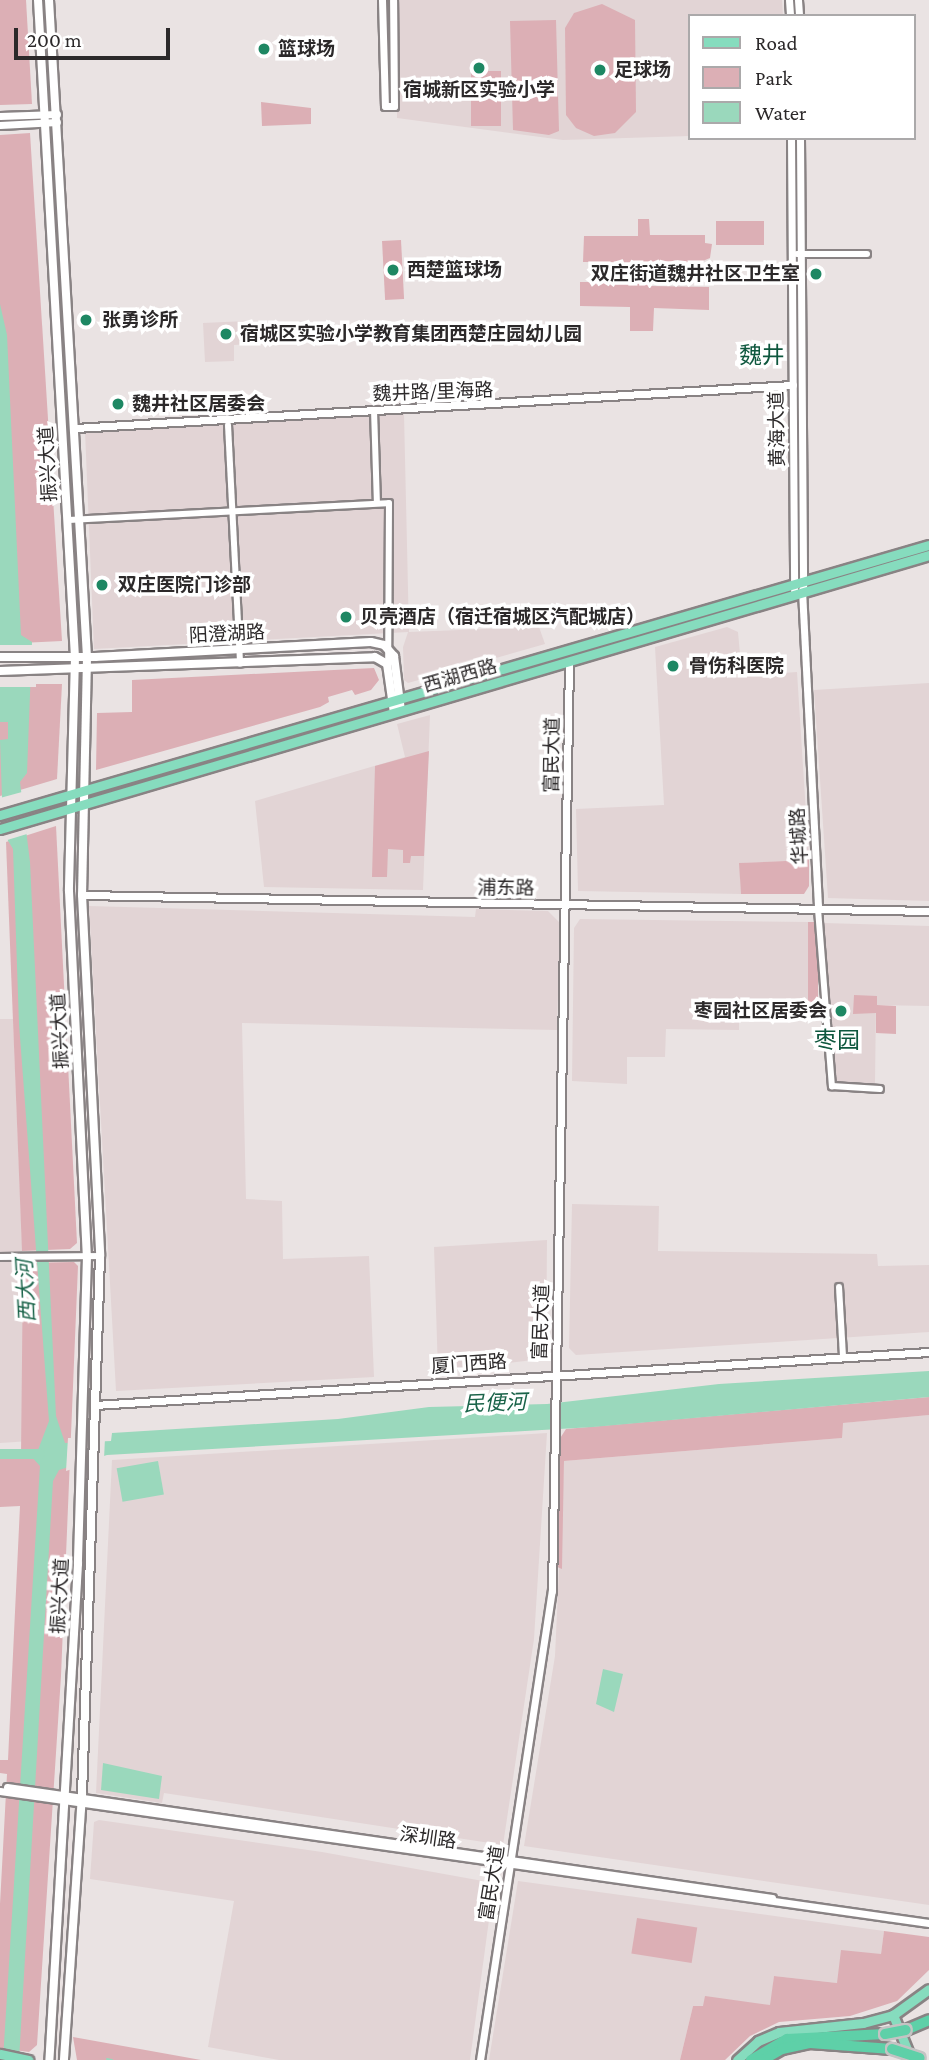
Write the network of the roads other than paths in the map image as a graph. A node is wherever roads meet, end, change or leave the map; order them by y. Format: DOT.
graph roads {
  1 [pos="38,0"];
  2 [pos="49,0"];
  3 [pos="382,0"];
  4 [pos="393,0"];
  5 [pos="57,118"];
  6 [pos="44,119"];
  7 [pos="1,121"];
  8 [pos="791,140"];
  9 [pos="800,140"];
  10 [pos="791,254"];
  11 [pos="802,254"];
  12 [pos="867,254"];
  13 [pos="793,385"];
  14 [pos="374,410"];
  15 [pos="228,425"];
  16 [pos="75,428"];
  17 [pos="377,503"];
  18 [pos="232,510"];
  19 [pos="79,519"];
  20 [pos="67,520"];
  21 [pos="929,545"];
  22 [pos="929,555"];
  23 [pos="799,588"];
  24 [pos="388,648"];
  25 [pos="239,650"];
  26 [pos="0,657"];
  27 [pos="75,657"];
  28 [pos="87,657"];
  29 [pos="569,663"];
  30 [pos="240,664"];
  31 [pos="0,671"];
  32 [pos="75,671"];
  33 [pos="87,671"];
  34 [pos="388,671"];
  35 [pos="397,707"];
  36 [pos="83,791"];
  37 [pos="70,794"];
  38 [pos="83,803"];
  39 [pos="70,807"];
  40 [pos="0,815"];
  41 [pos="0,829"];
  42 [pos="82,895"];
  43 [pos="565,905"];
  44 [pos="818,909"];
  45 [pos="929,911"];
  46 [pos="880,1089"];
  47 [pos="87,1256"];
  48 [pos="100,1256"];
  49 [pos="0,1257"];
  50 [pos="839,1287"];
  51 [pos="929,1352"];
  52 [pos="843,1357"];
  53 [pos="555,1374"];
  54 [pos="96,1405"];
  55 [pos="5,1789"];
  56 [pos="64,1797"];
  57 [pos="82,1799"];
  58 [pos="511,1864"];
  59 [pos="929,1921"];
  60 [pos="929,1989"];
  61 [pos="893,2015"];
  62 [pos="929,2020"];
  63 [pos="1,2054"];
  64 [pos="24,2059"];
  65 [pos="919,2059"];
  66 [pos="49,2060"];
  67 [pos="64,2060"];
  68 [pos="480,2060"];
  69 [pos="737,2060"];
  70 [pos="751,2060"];
  71 [pos="763,2060"];
  1 -- 6 [label="main road, 振兴大道"];
  2 -- 5 [label="main road, 振兴大道"];
  3 -- 4 [label="street"];
  5 -- 6 [label="street"];
  5 -- 16 [label="main road, 振兴大道"];
  6 -- 7 [label="street"];
  6 -- 20 [label="main road, 振兴大道"];
  8 -- 10 [label="street, 黄海大道"];
  9 -- 11 [label="street, 黄海大道"];
  10 -- 11 [label="street"];
  10 -- 13 [label="street, 黄海大道"];
  11 -- 12 [label="street"];
  11 -- 23 [label="street, 黄海大道"];
  13 -- 14 [label="street, 魏井路/里海路"];
  13 -- 23 [label="street, 黄海大道"];
  14 -- 16 [label="street, 魏井路/里海路"];
  14 -- 17 [label="street"];
  15 -- 18 [label="street"];
  16 -- 19 [label="main road, 振兴大道"];
  17 -- 18 [label="street"];
  17 -- 24 [label="street"];
  18 -- 19 [label="street"];
  18 -- 25 [label="street"];
  19 -- 20 [label="street"];
  19 -- 28 [label="main road, 振兴大道"];
  20 -- 27 [label="main road, 振兴大道"];
  21 -- 23 [label="main road, 西湖西路"];
  22 -- 23 [label="main road, 西湖西路"];
  23 -- 29 [label="main road, 西湖西路"];
  23 -- 35 [label="main road, 西湖西路"];
  23 -- 44 [label="street, 华城路"];
  24 -- 25 [label="main road, 阳澄湖路"];
  24 -- 34 [label="street"];
  24 -- 35 [label="main road"];
  25 -- 28 [label="main road, 阳澄湖路"];
  25 -- 30 [label="street"];
  26 -- 27 [label="main road, 阳澄湖路"];
  27 -- 28 [label="main road, 阳澄湖路"];
  27 -- 32 [label="main road, 振兴大道"];
  28 -- 33 [label="main road, 振兴大道"];
  29 -- 35 [label="main road, 西湖西路"];
  29 -- 43 [label="street, 富民大道"];
  30 -- 33 [label="main road, 阳澄湖路"];
  30 -- 34 [label="main road, 阳澄湖路"];
  31 -- 32 [label="main road, 阳澄湖路"];
  32 -- 33 [label="main road, 阳澄湖路"];
  32 -- 37 [label="main road, 振兴大道"];
  33 -- 36 [label="main road, 振兴大道"];
  34 -- 35 [label="main road"];
  35 -- 36 [label="main road, 西湖西路"];
  35 -- 38 [label="main road, 西湖西路"];
  36 -- 37 [label="main road, 西湖西路"];
  36 -- 38 [label="main road, 振兴大道"];
  37 -- 39 [label="main road, 振兴大道"];
  37 -- 40 [label="main road, 西湖西路"];
  38 -- 39 [label="main road, 西湖西路"];
  38 -- 42 [label="main road, 振兴大道"];
  39 -- 41 [label="main road, 西湖西路"];
  39 -- 47 [label="main road, 振兴大道"];
  42 -- 43 [label="street, 浦东路"];
  42 -- 48 [label="main road, 振兴大道"];
  43 -- 44 [label="street, 浦东路"];
  43 -- 53 [label="street, 富民大道"];
  44 -- 45 [label="street, 浦东路"];
  44 -- 46 [label="street, 华城路"];
  47 -- 48 [label="street"];
  47 -- 49 [label="street"];
  47 -- 56 [label="main road, 振兴大道"];
  48 -- 54 [label="main road, 振兴大道"];
  50 -- 52 [label="street"];
  51 -- 52 [label="street, 厦门西路"];
  52 -- 53 [label="street, 厦门西路"];
  53 -- 54 [label="street, 厦门西路"];
  53 -- 58 [label="street, 富民大道"];
  54 -- 57 [label="main road, 振兴大道"];
  55 -- 56 [label="street, 深圳路"];
  56 -- 57 [label="street, 深圳路"];
  56 -- 66 [label="main road, 振兴大道"];
  57 -- 58 [label="street, 深圳路"];
  57 -- 67 [label="main road, 振兴大道"];
  58 -- 59 [label="street, 深圳路"];
  58 -- 68 [label="street, 富民大道"];
  60 -- 61 [label="main road"];
  61 -- 65 [label="main road"];
  61 -- 69 [label="main road"];
  62 -- 70 [label="highway, bridge"];
  63 -- 64 [label="main road"];
  65 -- 71 [label="highway, bridge"];
}
